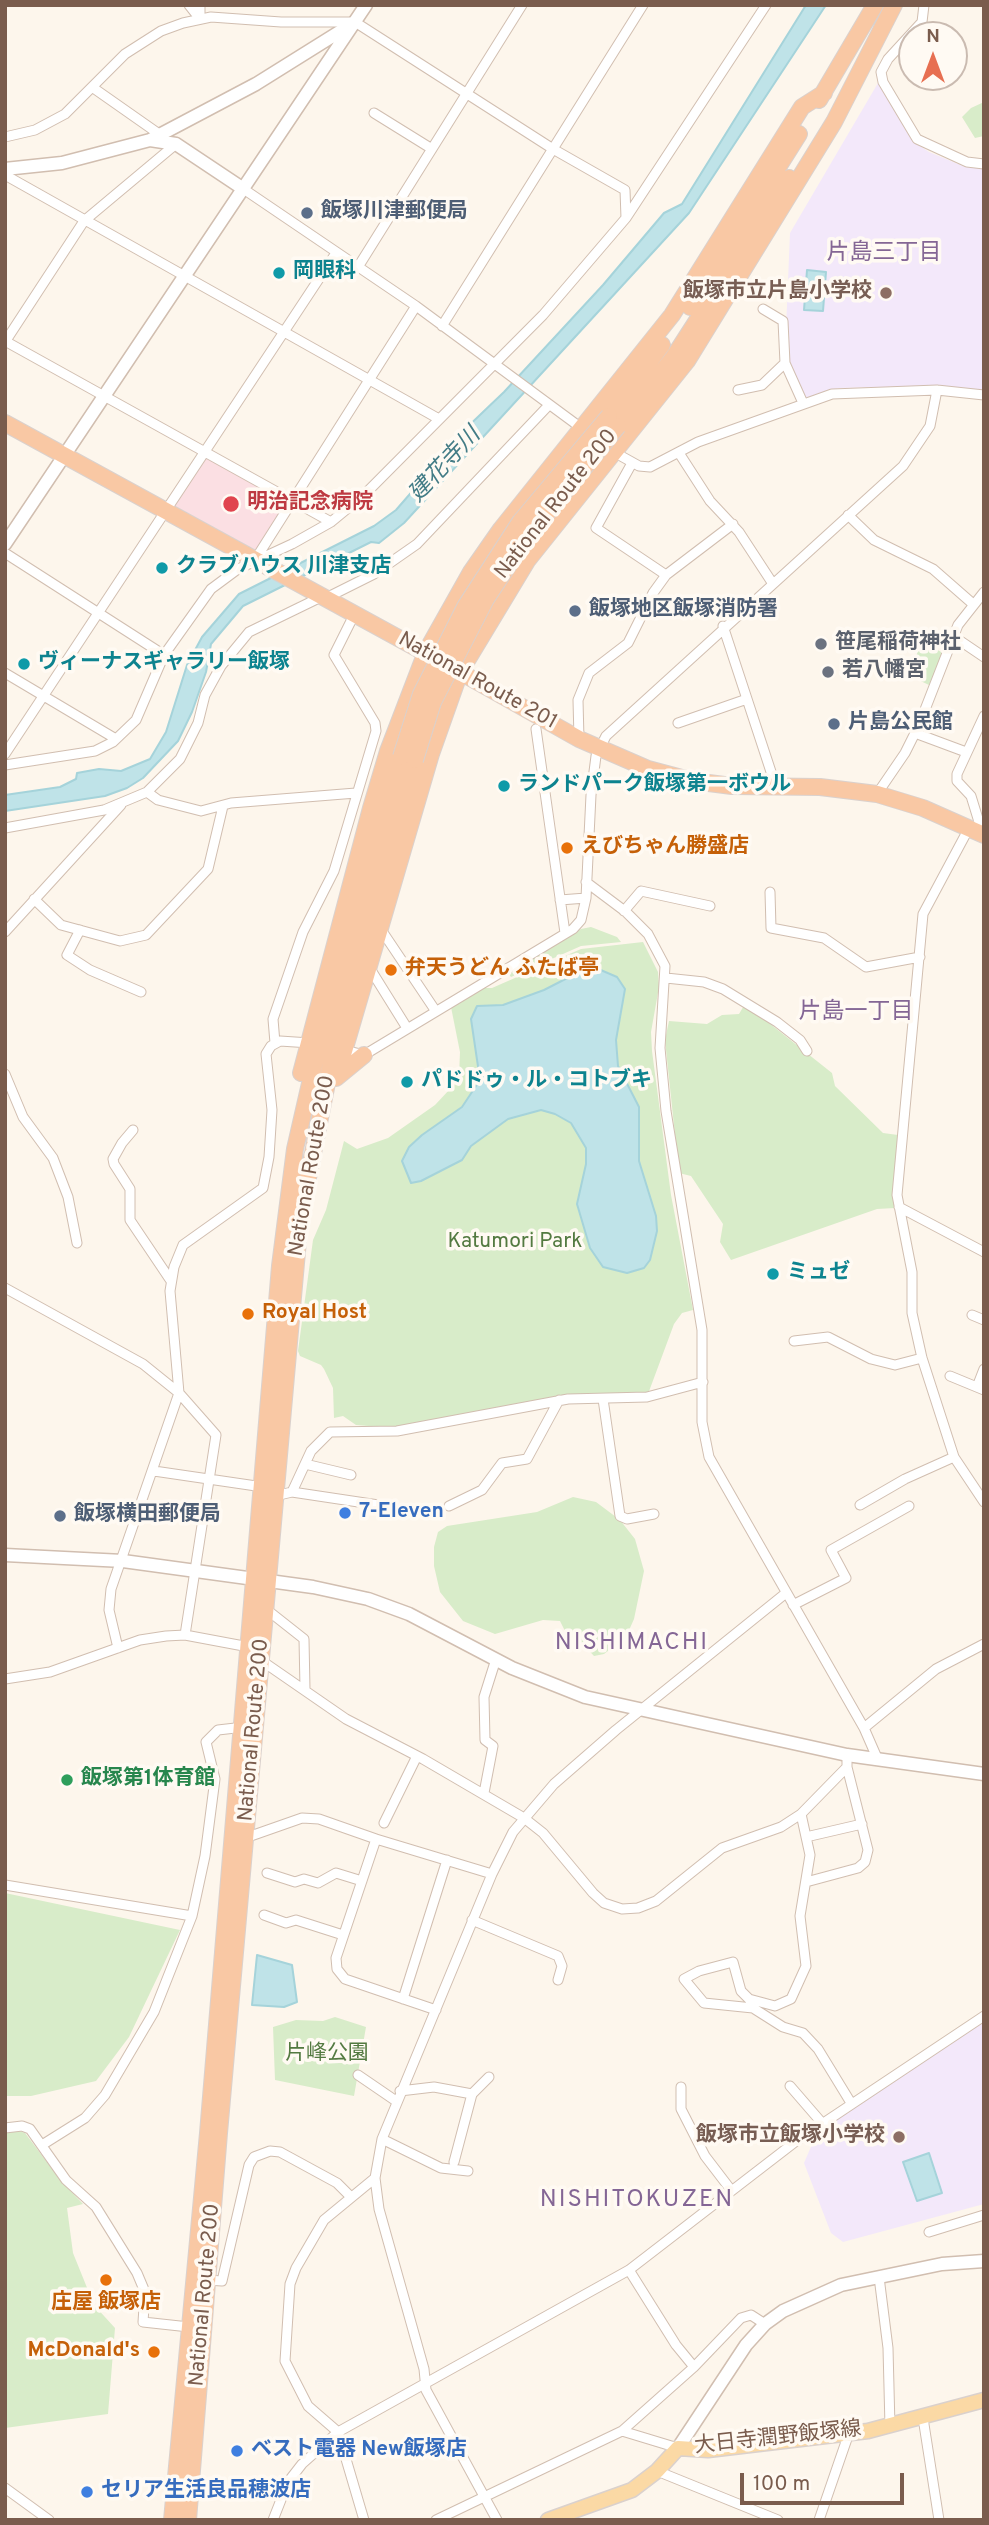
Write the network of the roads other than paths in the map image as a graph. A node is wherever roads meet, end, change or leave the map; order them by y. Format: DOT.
graph roads {
  1 [pos="189,5"];
  2 [pos="200,5"];
  3 [pos="366,5"];
  4 [pos="522,5"];
  5 [pos="643,5"];
  6 [pos="765,5"];
  7 [pos="875,5"];
  8 [pos="894,5"];
  9 [pos="924,5"];
  10 [pos="200,19"];
  11 [pos="355,22"];
  12 [pos="92,88"];
  13 [pos="824,93"];
  14 [pos="467,94"];
  15 [pos="373,113"];
  16 [pos="5,137"];
  17 [pos="155,137"];
  18 [pos="176,144"];
  19 [pos="432,149"];
  20 [pos="552,149"];
  21 [pos="984,164"];
  22 [pos="5,169"];
  23 [pos="5,175"];
  24 [pos="242,188"];
  25 [pos="626,218"];
  26 [pos="84,221"];
  27 [pos="336,253"];
  28 [pos="358,267"];
  29 [pos="183,278"];
  30 [pos="416,306"];
  31 [pos="763,309"];
  32 [pos="442,326"];
  33 [pos="283,333"];
  34 [pos="5,342"];
  35 [pos="785,363"];
  36 [pos="495,367"];
  37 [pos="370,381"];
  38 [pos="738,390"];
  39 [pos="937,390"];
  40 [pos="984,395"];
  41 [pos="103,397"];
  42 [pos="803,403"];
  43 [pos="546,404"];
  44 [pos="439,419"];
  45 [pos="614,421"];
  46 [pos="5,423"];
  47 [pos="582,429"];
  48 [pos="613,452"];
  49 [pos="204,453"];
  50 [pos="678,453"];
  51 [pos="63,454"];
  52 [pos="632,463"];
  53 [pos="292,502"];
  54 [pos="165,512"];
  55 [pos="848,514"];
  56 [pos="331,522"];
  57 [pos="733,524"];
  58 [pos="5,544"];
  59 [pos="5,553"];
  60 [pos="259,564"];
  61 [pos="666,575"];
  62 [pos="773,584"];
  63 [pos="984,592"];
  64 [pos="319,596"];
  65 [pos="973,604"];
  66 [pos="99,613"];
  67 [pos="354,615"];
  68 [pos="723,626"];
  69 [pos="953,636"];
  70 [pos="426,652"];
  71 [pos="164,655"];
  72 [pos="984,657"];
  73 [pos="460,672"];
  74 [pos="5,673"];
  75 [pos="44,696"];
  76 [pos="747,699"];
  77 [pos="984,716"];
  78 [pos="678,723"];
  79 [pos="536,729"];
  80 [pos="915,733"];
  81 [pos="116,739"];
  82 [pos="579,739"];
  83 [pos="599,749"];
  84 [pos="6,750"];
  85 [pos="966,752"];
  86 [pos="5,765"];
  87 [pos="776,787"];
  88 [pos="147,792"];
  89 [pos="356,793"];
  90 [pos="877,794"];
  91 [pos="122,804"];
  92 [pos="223,806"];
  93 [pos="5,828"];
  94 [pos="979,833"];
  95 [pos="586,882"];
  96 [pos="770,892"];
  97 [pos="586,898"];
  98 [pos="34,899"];
  99 [pos="560,900"];
  100 [pos="710,906"];
  101 [pos="624,911"];
  102 [pos="380,928"];
  103 [pos="80,930"];
  104 [pos="5,932"];
  105 [pos="565,933"];
  106 [pos="920,957"];
  107 [pos="369,967"];
  108 [pos="666,978"];
  109 [pos="141,992"];
  110 [pos="435,1010"];
  111 [pos="408,1028"];
  112 [pos="275,1043"];
  113 [pos="326,1046"];
  114 [pos="807,1051"];
  115 [pos="364,1055"];
  116 [pos="5,1074"];
  117 [pos="335,1079"];
  118 [pos="133,1130"];
  119 [pos="899,1207"];
  120 [pos="77,1242"];
  121 [pos="984,1252"];
  122 [pos="288,1266"];
  123 [pos="171,1281"];
  124 [pos="5,1288"];
  125 [pos="972,1315"];
  126 [pos="984,1320"];
  127 [pos="794,1341"];
  128 [pos="922,1358"];
  129 [pos="984,1369"];
  130 [pos="950,1376"];
  131 [pos="703,1382"];
  132 [pos="980,1388"];
  133 [pos="178,1393"];
  134 [pos="603,1399"];
  135 [pos="559,1400"];
  136 [pos="954,1457"];
  137 [pos="305,1464"];
  138 [pos="154,1471"];
  139 [pos="351,1475"];
  140 [pos="210,1481"];
  141 [pos="269,1491"];
  142 [pos="292,1492"];
  143 [pos="984,1502"];
  144 [pos="860,1505"];
  145 [pos="385,1506"];
  146 [pos="449,1506"];
  147 [pos="909,1506"];
  148 [pos="654,1514"];
  149 [pos="5,1555"];
  150 [pos="123,1562"];
  151 [pos="196,1571"];
  152 [pos="261,1581"];
  153 [pos="786,1593"];
  154 [pos="793,1605"];
  155 [pos="267,1609"];
  156 [pos="185,1635"];
  157 [pos="984,1644"];
  158 [pos="249,1647"];
  159 [pos="118,1648"];
  160 [pos="496,1659"];
  161 [pos="262,1661"];
  162 [pos="5,1679"];
  163 [pos="305,1689"];
  164 [pos="642,1710"];
  165 [pos="249,1727"];
  166 [pos="864,1728"];
  167 [pos="417,1756"];
  168 [pos="878,1760"];
  169 [pos="847,1761"];
  170 [pos="984,1774"];
  171 [pos="484,1793"];
  172 [pos="801,1814"];
  173 [pos="524,1818"];
  174 [pos="384,1823"];
  175 [pos="862,1824"];
  176 [pos="806,1837"];
  177 [pos="245,1838"];
  178 [pos="376,1839"];
  179 [pos="447,1860"];
  180 [pos="267,1872"];
  181 [pos="492,1874"];
  182 [pos="362,1881"];
  183 [pos="806,1882"];
  184 [pos="5,1885"];
  185 [pos="264,1915"];
  186 [pos="192,1916"];
  187 [pos="472,1920"];
  188 [pos="344,1935"];
  189 [pos="558,1980"];
  190 [pos="403,1998"];
  191 [pos="436,2010"];
  192 [pos="984,2016"];
  193 [pos="358,2075"];
  194 [pos="489,2077"];
  195 [pos="790,2086"];
  196 [pos="681,2088"];
  197 [pos="400,2091"];
  198 [pos="472,2094"];
  199 [pos="396,2101"];
  200 [pos="851,2104"];
  201 [pos="822,2123"];
  202 [pos="5,2128"];
  203 [pos="382,2139"];
  204 [pos="42,2145"];
  205 [pos="454,2162"];
  206 [pos="468,2171"];
  207 [pos="375,2178"];
  208 [pos="731,2190"];
  209 [pos="351,2197"];
  210 [pos="984,2215"];
  211 [pos="929,2232"];
  212 [pos="984,2260"];
  213 [pos="629,2270"];
  214 [pos="878,2277"];
  215 [pos="207,2280"];
  216 [pos="765,2324"];
  217 [pos="189,2327"];
  218 [pos="694,2367"];
  219 [pos="425,2383"];
  220 [pos="984,2400"];
  221 [pos="923,2418"];
  222 [pos="890,2427"];
  223 [pos="622,2431"];
  224 [pos="338,2432"];
  225 [pos="849,2433"];
  226 [pos="678,2448"];
  227 [pos="657,2471"];
  228 [pos="5,2488"];
  229 [pos="485,2497"];
  230 [pos="49,2520"];
  231 [pos="172,2520"];
  232 [pos="188,2520"];
  233 [pos="273,2520"];
  234 [pos="364,2520"];
  235 [pos="436,2520"];
  236 [pos="497,2520"];
  237 [pos="548,2520"];
  238 [pos="778,2520"];
  239 [pos="819,2520"];
  240 [pos="939,2520"];
  1 -- 10 [label="street"];
  2 -- 10 [label="street"];
  3 -- 11 [label="street"];
  4 -- 14 [label="street"];
  5 -- 20 [label="street"];
  6 -- 25 [label="street"];
  7 -- 13 [label="highway, National Route 200"];
  8 -- 45 [label="highway, National Route 200"];
  8 -- 48 [label="highway"];
  9 -- 21 [label="street"];
  10 -- 11 [label="street"];
  10 -- 12 [label="street"];
  11 -- 14 [label="street"];
  11 -- 17 [label="street"];
  11 -- 24 [label="street"];
  12 -- 16 [label="street"];
  12 -- 17 [label="street"];
  13 -- 45 [label="highway, National Route 200"];
  13 -- 47 [label="highway"];
  14 -- 19 [label="street"];
  14 -- 20 [label="street"];
  15 -- 19 [label="street"];
  17 -- 18 [label="street"];
  17 -- 22 [label="street"];
  18 -- 24 [label="street"];
  18 -- 26 [label="street"];
  19 -- 28 [label="street"];
  20 -- 25 [label="street"];
  20 -- 32 [label="street"];
  23 -- 26 [label="street"];
  24 -- 27 [label="street"];
  24 -- 29 [label="street"];
  25 -- 36 [label="street"];
  26 -- 29 [label="street"];
  26 -- 34 [label="street"];
  27 -- 28 [label="street"];
  27 -- 33 [label="street"];
  28 -- 30 [label="street"];
  29 -- 33 [label="street"];
  29 -- 41 [label="street"];
  30 -- 32 [label="street"];
  30 -- 37 [label="street"];
  31 -- 35 [label="street"];
  32 -- 36 [label="street"];
  33 -- 37 [label="street"];
  33 -- 49 [label="street"];
  34 -- 41 [label="street"];
  35 -- 38 [label="street"];
  35 -- 42 [label="street"];
  36 -- 43 [label="street"];
  36 -- 44 [label="street"];
  37 -- 44 [label="street"];
  37 -- 53 [label="street"];
  39 -- 40 [label="street"];
  39 -- 42 [label="street"];
  39 -- 55 [label="street"];
  41 -- 49 [label="street"];
  41 -- 51 [label="street"];
  42 -- 50 [label="street"];
  43 -- 47 [label="street"];
  43 -- 64 [label="street"];
  44 -- 56 [label="street"];
  45 -- 113 [label="highway, National Route 200, bridge"];
  46 -- 51 [label="highway, National Route 201"];
  47 -- 48 [label="street"];
  47 -- 70 [label="highway"];
  48 -- 52 [label="street"];
  48 -- 73 [label="highway"];
  49 -- 53 [label="street"];
  49 -- 54 [label="street"];
  50 -- 52 [label="street"];
  50 -- 57 [label="street"];
  51 -- 54 [label="highway, National Route 201"];
  51 -- 58 [label="street"];
  52 -- 61 [label="street"];
  53 -- 56 [label="street"];
  53 -- 60 [label="street"];
  54 -- 60 [label="highway, National Route 201"];
  54 -- 66 [label="street"];
  55 -- 62 [label="street"];
  55 -- 65 [label="street"];
  56 -- 60 [label="street"];
  57 -- 61 [label="street"];
  57 -- 62 [label="street"];
  59 -- 66 [label="street"];
  60 -- 64 [label="highway, National Route 201"];
  60 -- 71 [label="street"];
  61 -- 82 [label="street"];
  62 -- 68 [label="street"];
  63 -- 65 [label="street"];
  64 -- 67 [label="highway, National Route 201"];
  64 -- 88 [label="street"];
  65 -- 69 [label="street"];
  66 -- 71 [label="street"];
  66 -- 75 [label="street"];
  67 -- 70 [label="highway, National Route 201"];
  67 -- 89 [label="street"];
  68 -- 76 [label="street"];
  68 -- 83 [label="street"];
  69 -- 72 [label="street"];
  69 -- 80 [label="street"];
  70 -- 73 [label="highway, National Route 201"];
  70 -- 113 [label="highway"];
  71 -- 81 [label="street"];
  73 -- 82 [label="highway, National Route 201"];
  73 -- 102 [label="highway"];
  74 -- 75 [label="street"];
  75 -- 81 [label="street"];
  75 -- 84 [label="street"];
  76 -- 78 [label="street"];
  76 -- 87 [label="street"];
  77 -- 85 [label="street"];
  79 -- 99 [label="street"];
  80 -- 85 [label="street"];
  80 -- 90 [label="street"];
  81 -- 86 [label="street"];
  82 -- 83 [label="highway, National Route 201"];
  83 -- 87 [label="highway, National Route 201"];
  83 -- 95 [label="street"];
  85 -- 94 [label="street"];
  87 -- 90 [label="highway, National Route 201"];
  88 -- 91 [label="street"];
  88 -- 92 [label="street"];
  89 -- 92 [label="street"];
  89 -- 112 [label="street"];
  90 -- 94 [label="highway, National Route 201"];
  91 -- 93 [label="street"];
  91 -- 98 [label="street"];
  92 -- 103 [label="street"];
  94 -- 106 [label="street"];
  95 -- 97 [label="street"];
  95 -- 101 [label="street"];
  96 -- 106 [label="street"];
  97 -- 99 [label="street"];
  97 -- 105 [label="street"];
  98 -- 103 [label="street"];
  98 -- 104 [label="street"];
  99 -- 105 [label="street"];
  100 -- 101 [label="street"];
  101 -- 108 [label="street"];
  102 -- 107 [label="highway"];
  102 -- 110 [label="street"];
  103 -- 109 [label="street"];
  105 -- 110 [label="street"];
  106 -- 119 [label="street"];
  107 -- 111 [label="street"];
  107 -- 113 [label="highway"];
  108 -- 114 [label="street"];
  108 -- 131 [label="street"];
  110 -- 111 [label="street"];
  111 -- 115 [label="street"];
  112 -- 113 [label="street"];
  112 -- 123 [label="street"];
  113 -- 115 [label="street"];
  113 -- 117 [label="highway"];
  113 -- 122 [label="highway, National Route 200"];
  113 -- 122 [label="highway"];
  115 -- 117 [label="highway"];
  116 -- 120 [label="street"];
  117 -- 122 [label="highway"];
  118 -- 123 [label="street"];
  119 -- 121 [label="street"];
  119 -- 128 [label="street"];
  122 -- 141 [label="highway, National Route 200"];
  123 -- 133 [label="street"];
  124 -- 133 [label="street"];
  125 -- 126 [label="street"];
  127 -- 128 [label="street"];
  128 -- 136 [label="street"];
  129 -- 132 [label="street"];
  130 -- 132 [label="street"];
  131 -- 134 [label="street"];
  131 -- 153 [label="street"];
  133 -- 138 [label="street"];
  133 -- 140 [label="street"];
  134 -- 135 [label="street"];
  134 -- 148 [label="street"];
  135 -- 137 [label="street"];
  135 -- 146 [label="street"];
  136 -- 143 [label="street"];
  136 -- 144 [label="street"];
  137 -- 139 [label="street"];
  137 -- 142 [label="street"];
  138 -- 140 [label="street"];
  138 -- 150 [label="street"];
  140 -- 141 [label="street"];
  140 -- 151 [label="street"];
  141 -- 142 [label="street"];
  141 -- 152 [label="highway, National Route 200"];
  142 -- 145 [label="street"];
  147 -- 154 [label="street"];
  149 -- 150 [label="street"];
  150 -- 151 [label="street"];
  150 -- 159 [label="street"];
  151 -- 152 [label="street"];
  151 -- 156 [label="street"];
  152 -- 155 [label="highway, National Route 200"];
  152 -- 158 [label="highway, National Route 200"];
  152 -- 160 [label="street"];
  153 -- 154 [label="street"];
  153 -- 164 [label="street"];
  154 -- 166 [label="street"];
  155 -- 161 [label="highway, National Route 200"];
  155 -- 163 [label="street"];
  156 -- 158 [label="street"];
  156 -- 159 [label="street"];
  157 -- 166 [label="street"];
  158 -- 165 [label="highway, National Route 200"];
  159 -- 162 [label="street"];
  160 -- 164 [label="street"];
  160 -- 171 [label="street"];
  161 -- 163 [label="street"];
  161 -- 165 [label="highway, National Route 200"];
  163 -- 167 [label="street"];
  164 -- 169 [label="street"];
  164 -- 173 [label="street"];
  165 -- 177 [label="highway, National Route 200"];
  165 -- 186 [label="street"];
  165 -- 217 [label="highway, National Route 200"];
  166 -- 168 [label="street"];
  167 -- 171 [label="street"];
  167 -- 174 [label="street"];
  168 -- 169 [label="street"];
  168 -- 170 [label="street"];
  169 -- 172 [label="street"];
  169 -- 175 [label="street"];
  171 -- 173 [label="street"];
  172 -- 173 [label="street"];
  172 -- 176 [label="street"];
  173 -- 181 [label="street"];
  175 -- 176 [label="street"];
  175 -- 183 [label="street"];
  176 -- 183 [label="street"];
  177 -- 178 [label="street"];
  177 -- 215 [label="highway, National Route 200"];
  178 -- 179 [label="street"];
  178 -- 182 [label="street"];
  179 -- 181 [label="street"];
  179 -- 190 [label="street"];
  180 -- 182 [label="street"];
  181 -- 187 [label="street"];
  182 -- 188 [label="street"];
  183 -- 200 [label="street"];
  184 -- 186 [label="street"];
  185 -- 188 [label="street"];
  186 -- 204 [label="street"];
  187 -- 189 [label="street"];
  187 -- 191 [label="street"];
  188 -- 190 [label="street"];
  190 -- 191 [label="street"];
  191 -- 197 [label="street"];
  192 -- 200 [label="street"];
  193 -- 199 [label="street"];
  194 -- 198 [label="street"];
  195 -- 201 [label="street"];
  196 -- 208 [label="street"];
  197 -- 198 [label="street"];
  197 -- 199 [label="street"];
  198 -- 205 [label="street"];
  199 -- 203 [label="street"];
  200 -- 201 [label="street"];
  201 -- 208 [label="street"];
  202 -- 204 [label="street"];
  203 -- 206 [label="street"];
  203 -- 207 [label="street"];
  204 -- 217 [label="street"];
  207 -- 209 [label="street"];
  207 -- 219 [label="street"];
  208 -- 213 [label="street"];
  209 -- 215 [label="street"];
  209 -- 224 [label="street"];
  210 -- 211 [label="street"];
  212 -- 214 [label="street"];
  213 -- 218 [label="street"];
  213 -- 219 [label="street"];
  214 -- 216 [label="street"];
  214 -- 222 [label="street"];
  215 -- 232 [label="highway, National Route 200"];
  216 -- 218 [label="street"];
  216 -- 226 [label="street"];
  217 -- 231 [label="highway, National Route 200"];
  218 -- 223 [label="street"];
  219 -- 224 [label="street"];
  219 -- 229 [label="street"];
  220 -- 221 [label="main road, 大日寺潤野飯塚線"];
  221 -- 222 [label="main road, 大日寺潤野飯塚線"];
  221 -- 240 [label="street"];
  222 -- 225 [label="main road, 大日寺潤野飯塚線"];
  223 -- 226 [label="street"];
  223 -- 229 [label="street"];
  224 -- 233 [label="street"];
  224 -- 234 [label="street"];
  225 -- 226 [label="main road, 大日寺潤野飯塚線"];
  225 -- 239 [label="street"];
  226 -- 227 [label="main road, 大日寺潤野飯塚線"];
  227 -- 237 [label="main road, 大日寺潤野飯塚線"];
  227 -- 238 [label="street"];
  228 -- 230 [label="street"];
  229 -- 235 [label="street"];
  229 -- 236 [label="street"];
}
